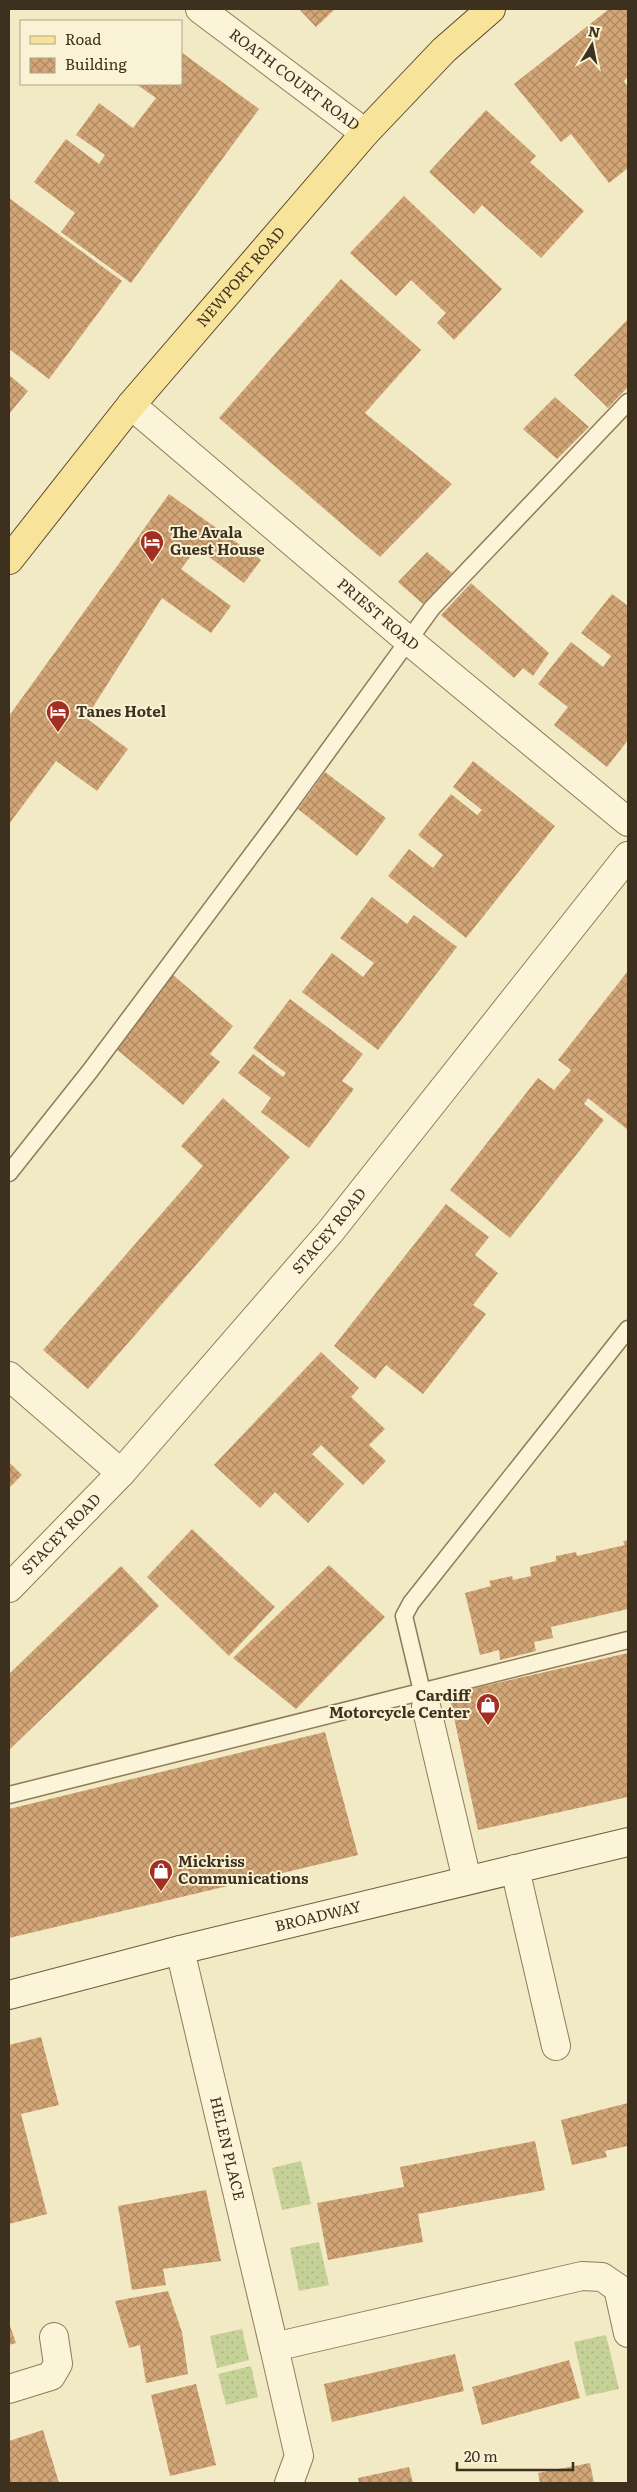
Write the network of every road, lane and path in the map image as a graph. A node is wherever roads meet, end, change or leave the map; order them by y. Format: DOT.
graph roads {
  1 [pos="200,9"];
  2 [pos="491,9"];
  3 [pos="365,133"];
  4 [pos="628,402"];
  5 [pos="131,405"];
  6 [pos="9,560"];
  7 [pos="409,641"];
  8 [pos="628,822"];
  9 [pos="628,856"];
  10 [pos="9,1173"];
  11 [pos="628,1330"];
  12 [pos="9,1376"];
  13 [pos="121,1473"];
  14 [pos="9,1588"];
  15 [pos="628,1640"];
  16 [pos="424,1698"];
  17 [pos="9,1795"];
  18 [pos="628,1842"];
  19 [pos="514,1869"];
  20 [pos="467,1880"];
  21 [pos="180,1950"];
  22 [pos="9,1995"];
  23 [pos="556,2046"];
  24 [pos="628,2333"];
  25 [pos="54,2337"];
  26 [pos="274,2347"];
  27 [pos="9,2389"];
  28 [pos="289,2483"];
  1 -- 3 [label="street, ROATH COURT ROAD"];
  2 -- 3 [label="main road, NEWPORT ROAD"];
  3 -- 5 [label="main road, NEWPORT ROAD"];
  4 -- 7 [label="lane"];
  5 -- 6 [label="main road, NEWPORT ROAD"];
  5 -- 7 [label="street, PRIEST ROAD"];
  7 -- 8 [label="street, PRIEST ROAD"];
  7 -- 10 [label="lane"];
  9 -- 13 [label="street, STACEY ROAD"];
  11 -- 16 [label="lane"];
  12 -- 13 [label="street"];
  13 -- 14 [label="street, STACEY ROAD"];
  15 -- 16 [label="lane"];
  16 -- 17 [label="lane"];
  16 -- 20 [label="street"];
  18 -- 19 [label="street, BROADWAY"];
  19 -- 20 [label="street, BROADWAY"];
  19 -- 23 [label="street"];
  20 -- 21 [label="street, BROADWAY"];
  21 -- 22 [label="street, BROADWAY"];
  21 -- 26 [label="street, HELEN PLACE"];
  24 -- 26 [label="street"];
  25 -- 27 [label="street"];
  26 -- 28 [label="street, HELEN PLACE"];
}
